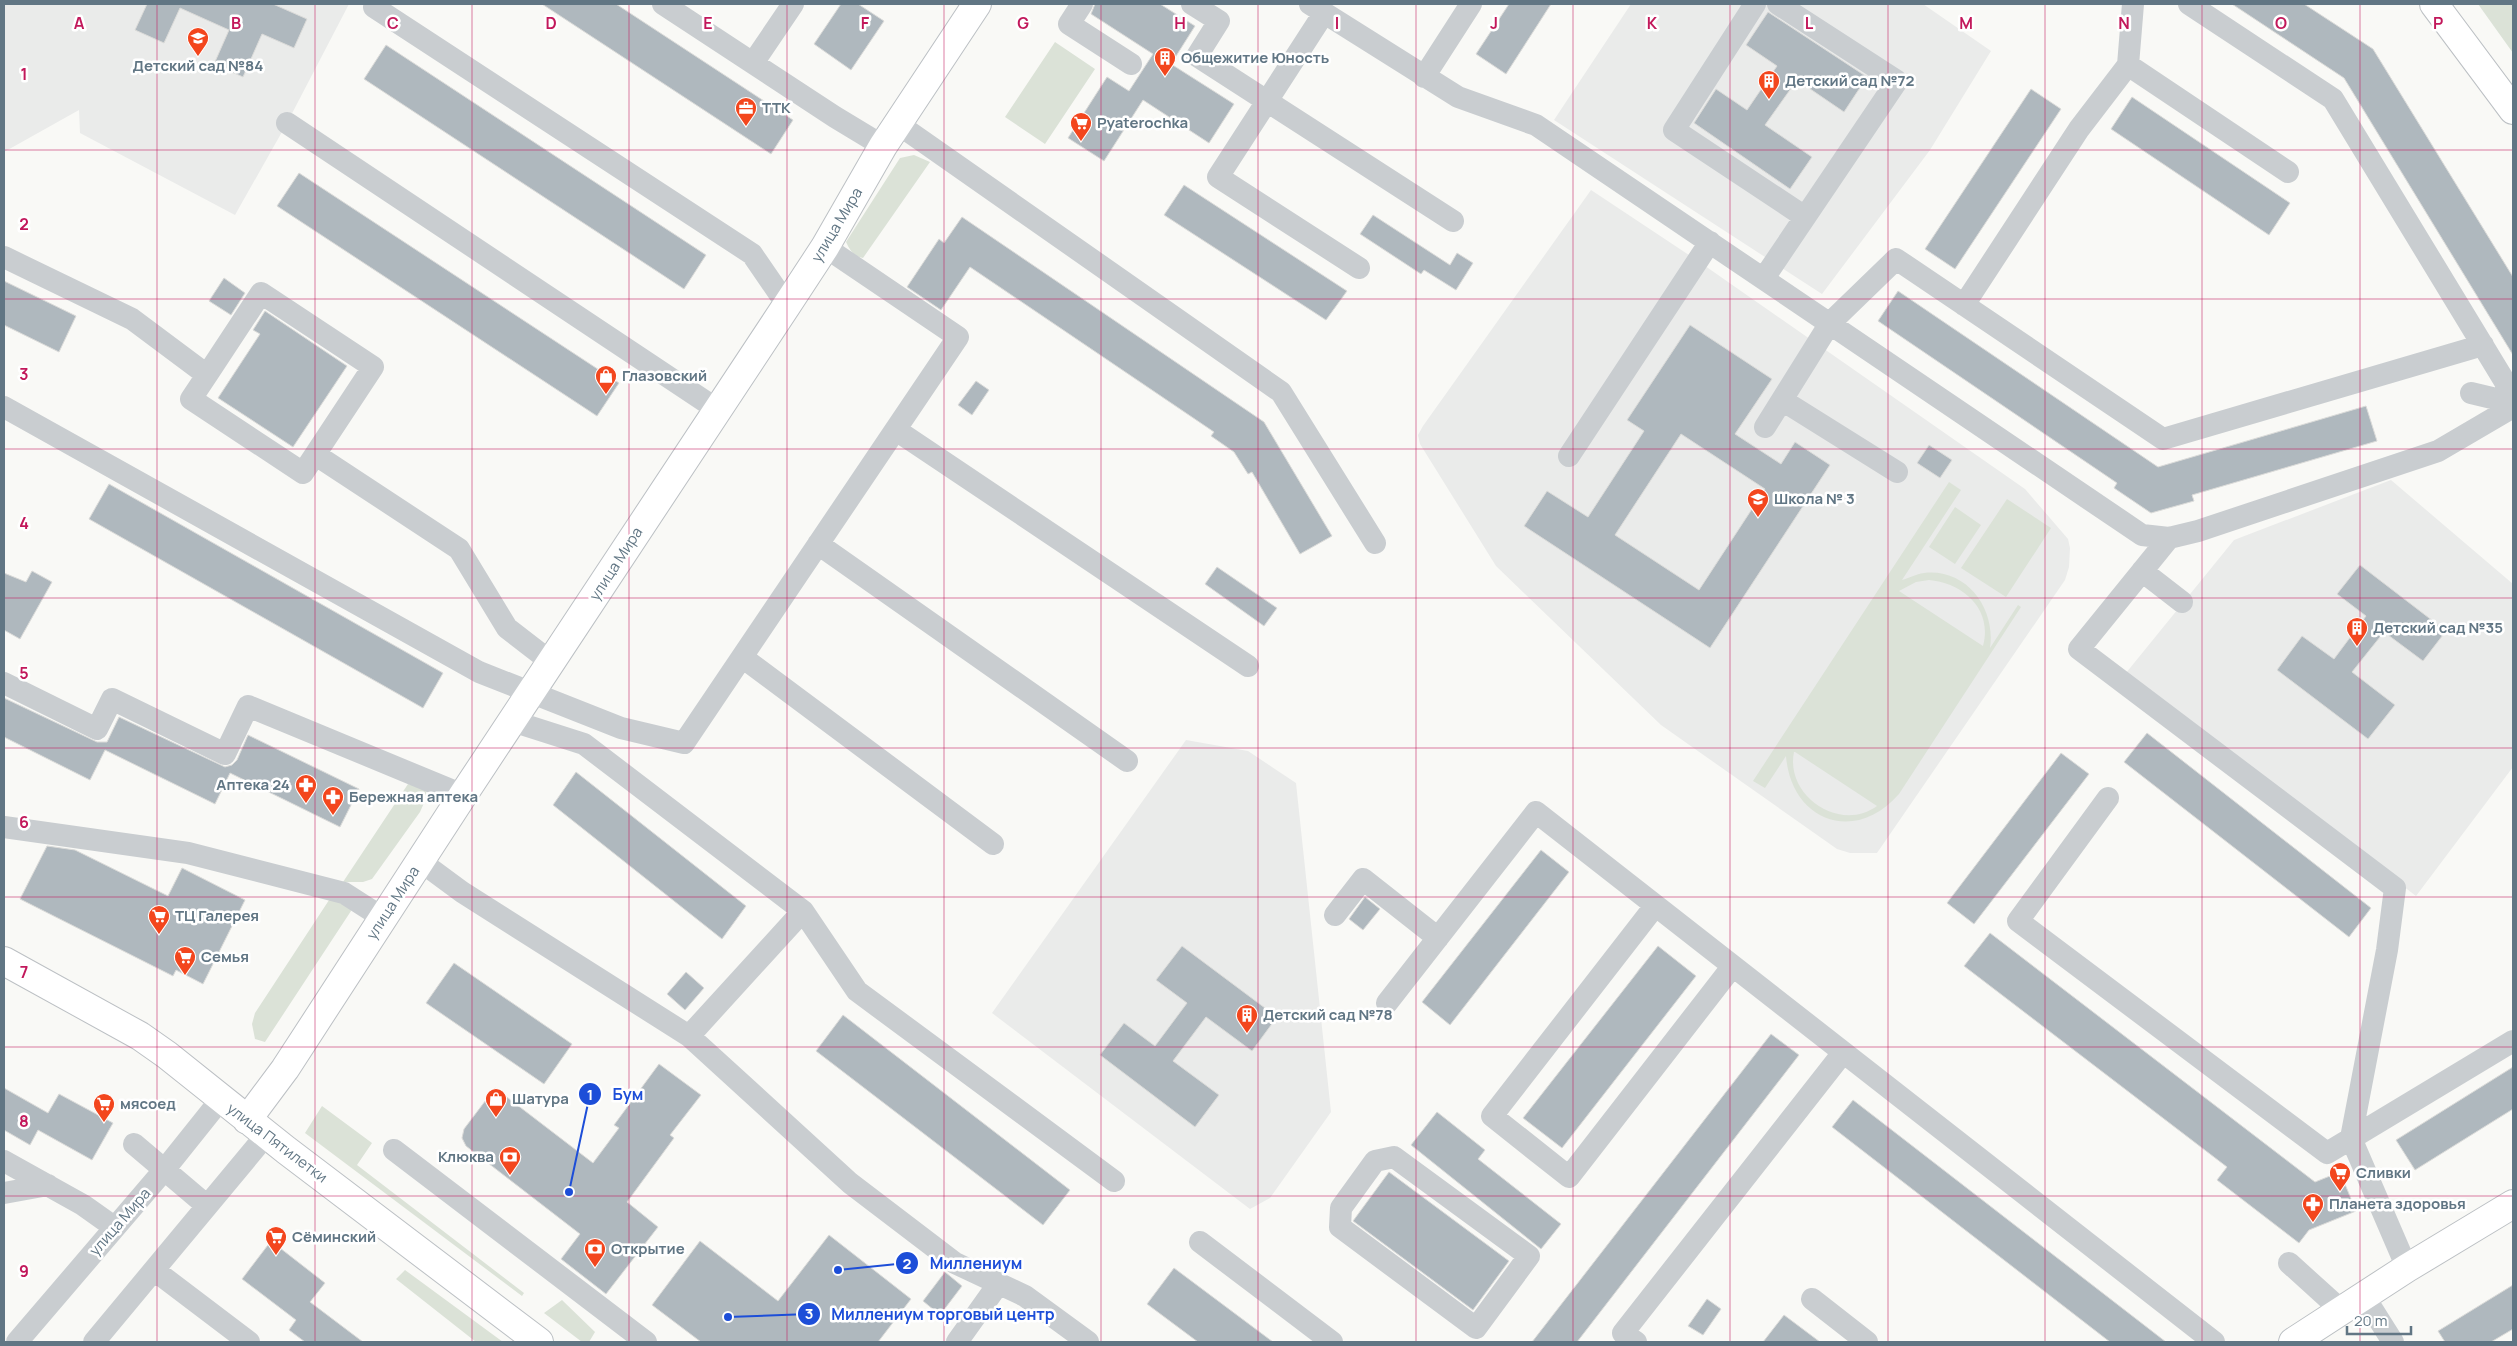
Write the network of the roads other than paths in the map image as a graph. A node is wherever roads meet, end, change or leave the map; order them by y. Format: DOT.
graph roads {
  1 [pos="662,4"];
  2 [pos="792,4"];
  3 [pos="976,4"];
  4 [pos="1082,4"];
  5 [pos="1192,4"];
  6 [pos="1470,4"];
  7 [pos="1756,4"];
  8 [pos="1778,4"];
  9 [pos="2133,4"];
  10 [pos="2188,4"];
  11 [pos="2434,4"];
  12 [pos="374,6"];
  13 [pos="1317,8"];
  14 [pos="753,63"];
  15 [pos="1131,64"];
  16 [pos="2128,65"];
  17 [pos="1424,77"];
  18 [pos="1267,101"];
  19 [pos="2513,110"];
  20 [pos="287,123"];
  21 [pos="890,135"];
  22 [pos="2288,172"];
  23 [pos="1805,217"];
  24 [pos="1453,221"];
  25 [pos="1710,242"];
  26 [pos="825,247"];
  27 [pos="4,257"];
  28 [pos="1359,268"];
  29 [pos="1764,278"];
  30 [pos="787,305"];
  31 [pos="1964,305"];
  32 [pos="1830,323"];
  33 [pos="2483,345"];
  34 [pos="207,375"];
  35 [pos="2471,393"];
  36 [pos="2513,394"];
  37 [pos="1782,400"];
  38 [pos="2513,403"];
  39 [pos="4,407"];
  40 [pos="2513,407"];
  41 [pos="718,410"];
  42 [pos="1765,427"];
  43 [pos="896,430"];
  44 [pos="316,455"];
  45 [pos="1569,456"];
  46 [pos="1897,472"];
  47 [pos="2169,538"];
  48 [pos="1376,543"];
  49 [pos="818,544"];
  50 [pos="2142,571"];
  51 [pos="2182,602"];
  52 [pos="742,657"];
  53 [pos="551,662"];
  54 [pos="1248,666"];
  55 [pos="4,683"];
  56 [pos="531,693"];
  57 [pos="512,721"];
  58 [pos="1127,761"];
  59 [pos="463,795"];
  60 [pos="2108,798"];
  61 [pos="4,828"];
  62 [pos="993,844"];
  63 [pos="420,861"];
  64 [pos="1655,906"];
  65 [pos="803,911"];
  66 [pos="1335,915"];
  67 [pos="383,918"];
  68 [pos="1438,938"];
  69 [pos="4,961"];
  70 [pos="1732,967"];
  71 [pos="1387,1003"];
  72 [pos="689,1036"];
  73 [pos="2513,1041"];
  74 [pos="1842,1054"];
  75 [pos="220,1099"];
  76 [pos="257,1127"];
  77 [pos="2351,1138"];
  78 [pos="134,1144"];
  79 [pos="394,1150"];
  80 [pos="4,1161"];
  81 [pos="165,1170"];
  82 [pos="1114,1181"];
  83 [pos="48,1186"];
  84 [pos="4,1193"];
  85 [pos="2513,1204"];
  86 [pos="206,1205"];
  87 [pos="114,1227"];
  88 [pos="1200,1242"];
  89 [pos="2289,1263"];
  90 [pos="2408,1268"];
  91 [pos="154,1270"];
  92 [pos="999,1283"];
  93 [pos="1812,1299"];
  94 [pos="2352,1303"];
  95 [pos="1473,1335"];
  96 [pos="17,1342"];
  97 [pos="94,1342"];
  98 [pos="249,1342"];
  99 [pos="539,1342"];
  100 [pos="646,1342"];
  101 [pos="957,1342"];
  102 [pos="1088,1342"];
  103 [pos="1332,1342"];
  104 [pos="1636,1342"];
  105 [pos="1867,1342"];
  106 [pos="2214,1342"];
  107 [pos="2293,1342"];
  108 [pos="2393,1342"];
  1 -- 14 [label="street"];
  2 -- 14 [label="street"];
  3 -- 21 [label="main road, улица Мира"];
  4 -- 15 [label="street"];
  5 -- 18 [label="street"];
  6 -- 17 [label="street"];
  7 -- 23 [label="street"];
  8 -- 23 [label="street"];
  9 -- 16 [label="street"];
  10 -- 33 [label="street"];
  11 -- 19 [label="main road"];
  12 -- 30 [label="street"];
  13 -- 17 [label="street"];
  13 -- 18 [label="street"];
  14 -- 21 [label="street"];
  16 -- 22 [label="street"];
  16 -- 31 [label="street"];
  17 -- 25 [label="street"];
  18 -- 24 [label="street"];
  18 -- 28 [label="street"];
  20 -- 41 [label="street"];
  21 -- 26 [label="main road, улица Мира"];
  21 -- 48 [label="street"];
  23 -- 29 [label="street"];
  25 -- 29 [label="street"];
  25 -- 45 [label="street"];
  26 -- 30 [label="main road, улица Мира"];
  26 -- 43 [label="street"];
  27 -- 34 [label="street"];
  29 -- 32 [label="street"];
  30 -- 41 [label="main road, улица Мира"];
  31 -- 32 [label="street"];
  31 -- 33 [label="street"];
  32 -- 37 [label="street"];
  32 -- 47 [label="street"];
  33 -- 36 [label="street"];
  34 -- 44 [label="street"];
  34 -- 44 [label="street"];
  35 -- 38 [label="street"];
  37 -- 42 [label="street"];
  37 -- 46 [label="street"];
  39 -- 56 [label="street"];
  40 -- 47 [label="street"];
  41 -- 53 [label="main road, улица Мира"];
  43 -- 49 [label="street"];
  43 -- 54 [label="street"];
  44 -- 53 [label="street"];
  47 -- 50 [label="street"];
  49 -- 52 [label="street"];
  49 -- 58 [label="street"];
  50 -- 51 [label="street"];
  50 -- 77 [label="street"];
  52 -- 56 [label="street"];
  52 -- 62 [label="street"];
  53 -- 56 [label="main road, улица Мира"];
  55 -- 59 [label="street"];
  56 -- 57 [label="main road, улица Мира"];
  57 -- 59 [label="main road, улица Мира"];
  57 -- 65 [label="street"];
  59 -- 63 [label="main road, улица Мира"];
  60 -- 77 [label="street"];
  61 -- 67 [label="street"];
  63 -- 67 [label="main road, улица Мира"];
  63 -- 72 [label="street"];
  64 -- 68 [label="street"];
  64 -- 70 [label="street"];
  64 -- 70 [label="street"];
  65 -- 72 [label="street"];
  65 -- 82 [label="street"];
  66 -- 68 [label="street"];
  67 -- 76 [label="main road, улица Мира"];
  68 -- 71 [label="street"];
  69 -- 75 [label="main road, улица Пятилетки"];
  70 -- 74 [label="street"];
  72 -- 92 [label="street"];
  73 -- 77 [label="street"];
  74 -- 104 [label="street"];
  74 -- 106 [label="street"];
  75 -- 76 [label="main road, улица Пятилетки"];
  75 -- 81 [label="street, улица Мира"];
  76 -- 86 [label="street, улица Мира"];
  76 -- 99 [label="main road, улица Пятилетки"];
  77 -- 90 [label="street"];
  78 -- 81 [label="street"];
  79 -- 100 [label="street"];
  80 -- 83 [label="street"];
  81 -- 86 [label="street"];
  81 -- 87 [label="street, улица Мира"];
  83 -- 84 [label="street"];
  83 -- 87 [label="street"];
  85 -- 90 [label="main road"];
  86 -- 91 [label="street, улица Мира"];
  87 -- 96 [label="street, улица Мира"];
  88 -- 103 [label="street"];
  89 -- 94 [label="street"];
  90 -- 94 [label="main road"];
  91 -- 97 [label="street, улица Мира"];
  91 -- 98 [label="street"];
  92 -- 101 [label="street"];
  92 -- 102 [label="street"];
  93 -- 105 [label="street"];
  94 -- 107 [label="main road"];
  94 -- 108 [label="street"];
  95 -- 95 [label="street"];
}
